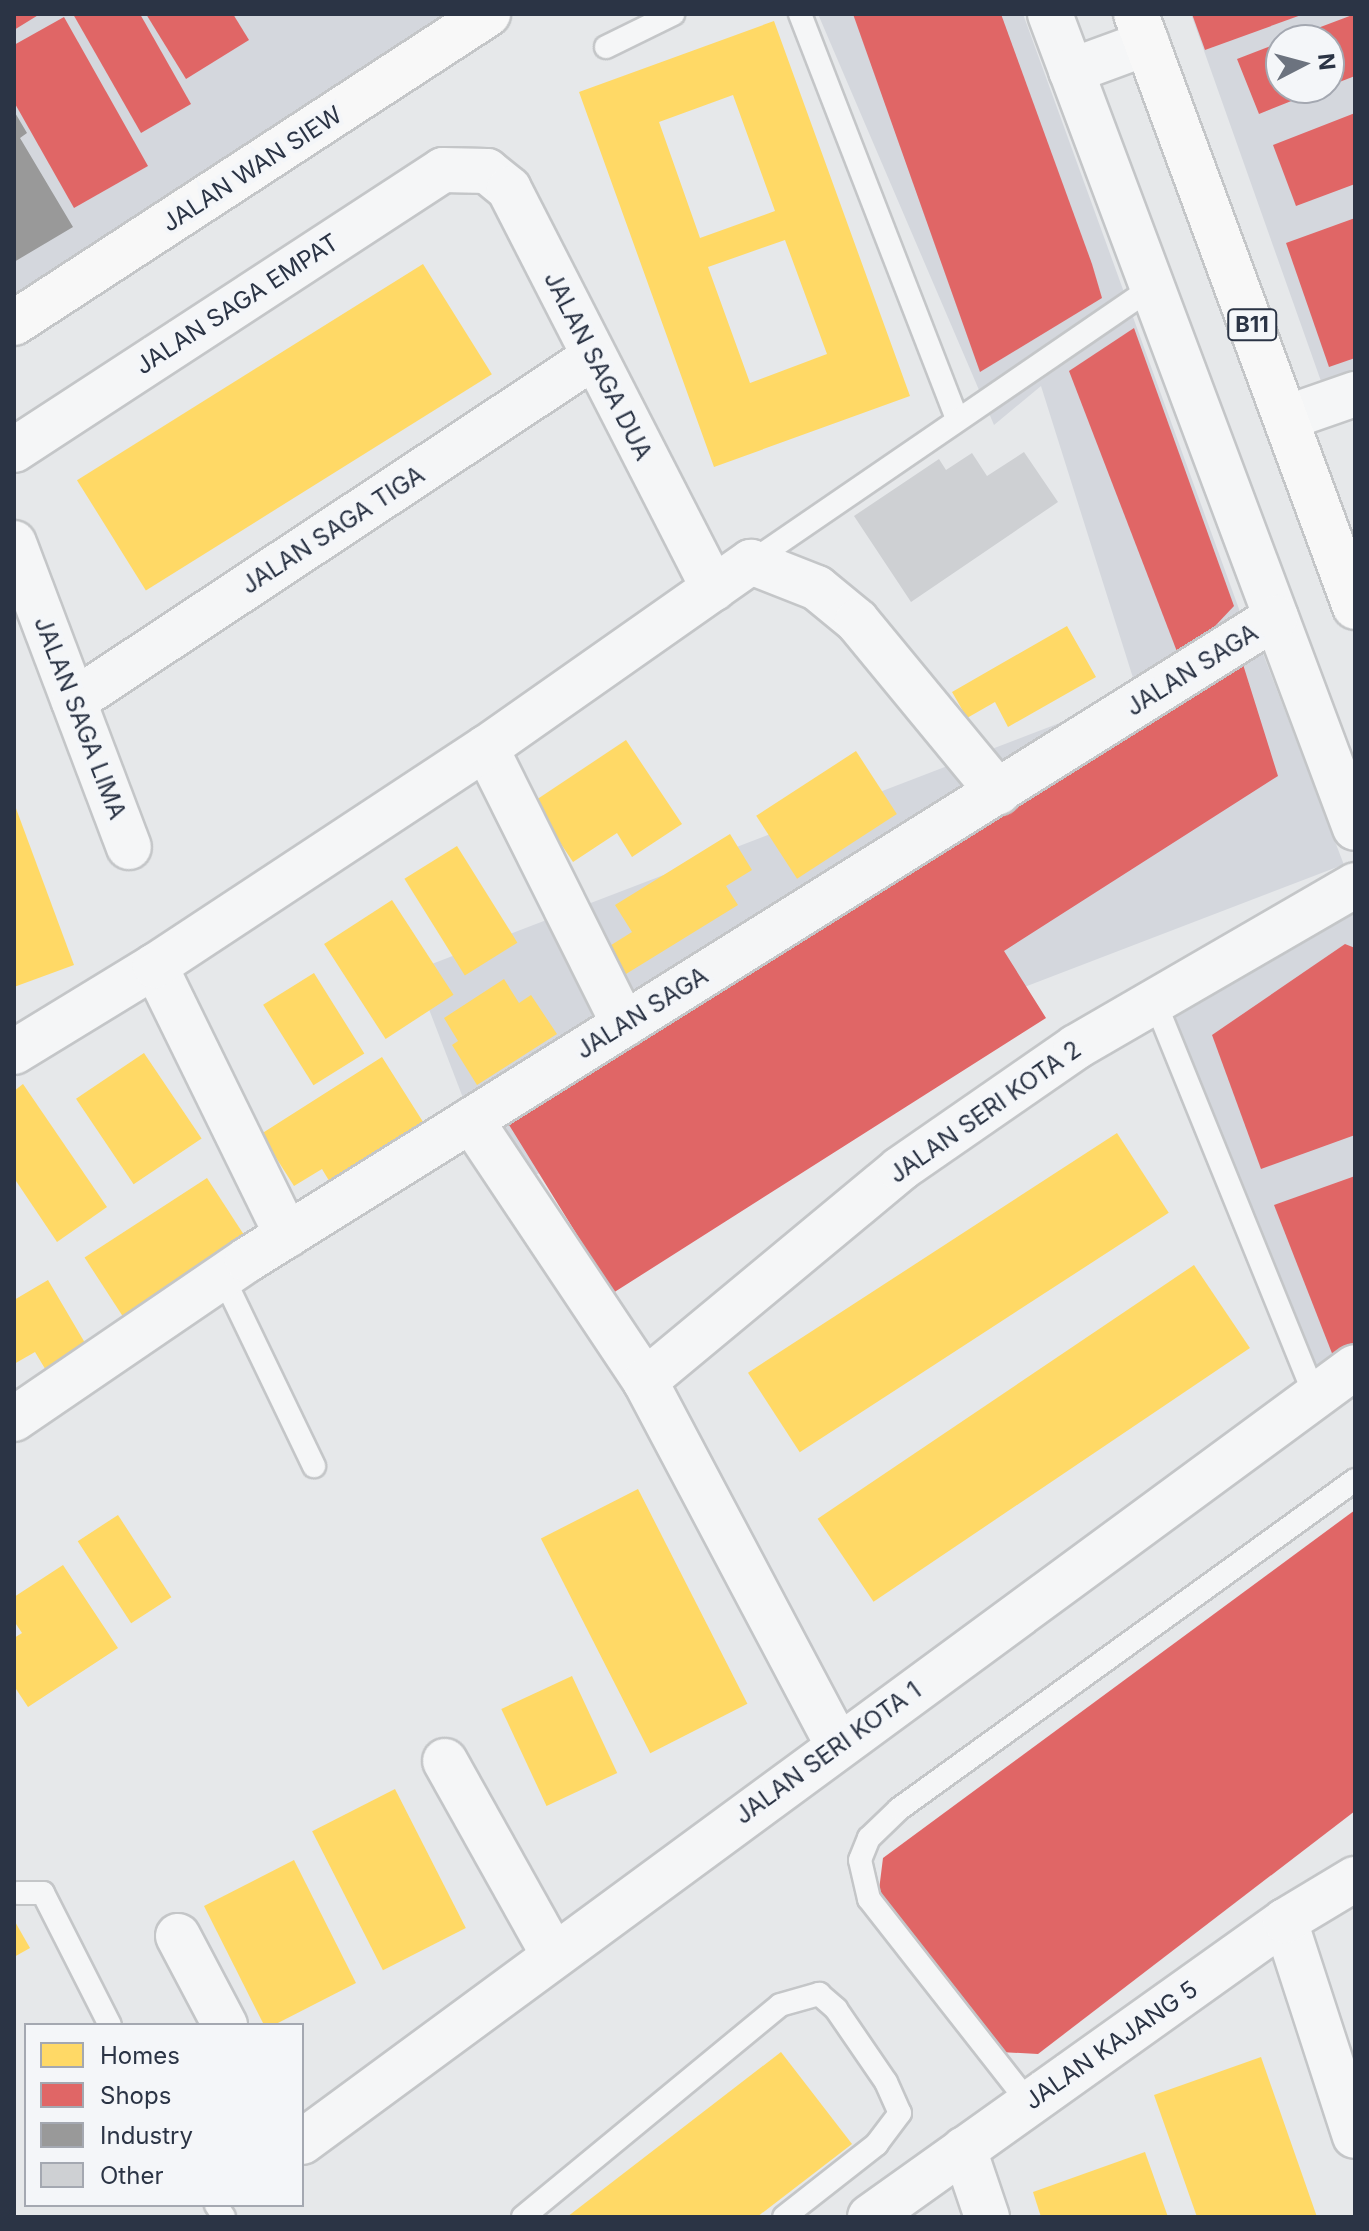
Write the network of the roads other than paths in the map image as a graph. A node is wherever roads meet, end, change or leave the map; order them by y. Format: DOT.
graph roads {
  1 [pos="488,14"];
  2 [pos="673,14"];
  3 [pos="800,14"];
  4 [pos="1050,14"];
  5 [pos="1142,28"];
  6 [pos="606,47"];
  7 [pos="1071,71"];
  8 [pos="463,167"];
  9 [pos="1150,289"];
  10 [pos="14,323"];
  11 [pos="592,358"];
  12 [pos="1355,394"];
  13 [pos="1286,418"];
  14 [pos="957,419"];
  15 [pos="14,450"];
  16 [pos="14,543"];
  17 [pos="751,562"];
  18 [pos="714,589"];
  19 [pos="1355,607"];
  20 [pos="1276,617"];
  21 [pos="74,701"];
  22 [pos="486,748"];
  23 [pos="998,792"];
  24 [pos="1355,828"];
  25 [pos="129,847"];
  26 [pos="1355,885"];
  27 [pos="155,966"];
  28 [pos="1155,1002"];
  29 [pos="624,1025"];
  30 [pos="14,1052"];
  31 [pos="471,1120"];
  32 [pos="287,1235"];
  33 [pos="223,1277"];
  34 [pos="1355,1367"];
  35 [pos="645,1381"];
  36 [pos="1315,1397"];
  37 [pos="14,1419"];
  38 [pos="314,1466"];
  39 [pos="1355,1480"];
  40 [pos="838,1745"];
  41 [pos="445,1761"];
  42 [pos="1355,1879"];
  43 [pos="18,1893"];
  44 [pos="1285,1921"];
  45 [pos="178,1936"];
  46 [pos="554,1956"];
  47 [pos="109,2023"];
  48 [pos="224,2023"];
  49 [pos="1029,2103"];
  50 [pos="1355,2136"];
  51 [pos="304,2141"];
  52 [pos="964,2149"];
  53 [pos="523,2217"];
  54 [pos="784,2217"];
  55 [pos="870,2217"];
  56 [pos="987,2217"];
  1 -- 10 [label="main road, JALAN WAN SIEW"];
  2 -- 6 [label="lane"];
  3 -- 14 [label="lane"];
  4 -- 7 [label="street"];
  5 -- 7 [label="street"];
  5 -- 13 [label="main road, B11"];
  7 -- 9 [label="street"];
  8 -- 11 [label="street, JALAN SAGA DUA"];
  8 -- 15 [label="street, JALAN SAGA EMPAT"];
  9 -- 14 [label="lane"];
  9 -- 20 [label="street"];
  11 -- 18 [label="street, JALAN SAGA DUA"];
  11 -- 21 [label="street, JALAN SAGA TIGA"];
  12 -- 13 [label="street"];
  13 -- 19 [label="main road, B11"];
  14 -- 17 [label="lane"];
  16 -- 21 [label="street, JALAN SAGA LIMA"];
  17 -- 18 [label="street"];
  17 -- 23 [label="street"];
  18 -- 22 [label="street"];
  20 -- 23 [label="street, JALAN SAGA"];
  20 -- 24 [label="street"];
  21 -- 25 [label="street, JALAN SAGA LIMA"];
  22 -- 27 [label="street"];
  22 -- 29 [label="street"];
  23 -- 29 [label="street, JALAN SAGA"];
  26 -- 28 [label="street, JALAN SERI KOTA 2"];
  27 -- 30 [label="street"];
  27 -- 32 [label="street"];
  28 -- 35 [label="street, JALAN SERI KOTA 2"];
  28 -- 36 [label="lane"];
  29 -- 31 [label="street, JALAN SAGA"];
  31 -- 32 [label="street, JALAN SAGA"];
  31 -- 35 [label="street"];
  32 -- 33 [label="street, JALAN SAGA"];
  33 -- 37 [label="street, JALAN SAGA"];
  33 -- 38 [label="lane"];
  34 -- 36 [label="street, JALAN SERI KOTA 1"];
  35 -- 40 [label="street"];
  36 -- 40 [label="street, JALAN SERI KOTA 1"];
  39 -- 49 [label="lane"];
  40 -- 46 [label="street, JALAN SERI KOTA 1"];
  41 -- 46 [label="street"];
  42 -- 44 [label="street, JALAN KAJANG 5"];
  43 -- 47 [label="lane"];
  44 -- 49 [label="street, JALAN KAJANG 5"];
  44 -- 50 [label="street"];
  45 -- 48 [label="street"];
  46 -- 51 [label="street, JALAN SERI KOTA 1"];
  49 -- 52 [label="street, JALAN KAJANG 5"];
  52 -- 55 [label="street, JALAN KAJANG 5"];
  52 -- 56 [label="street"];
  53 -- 54 [label="lane"];
}
